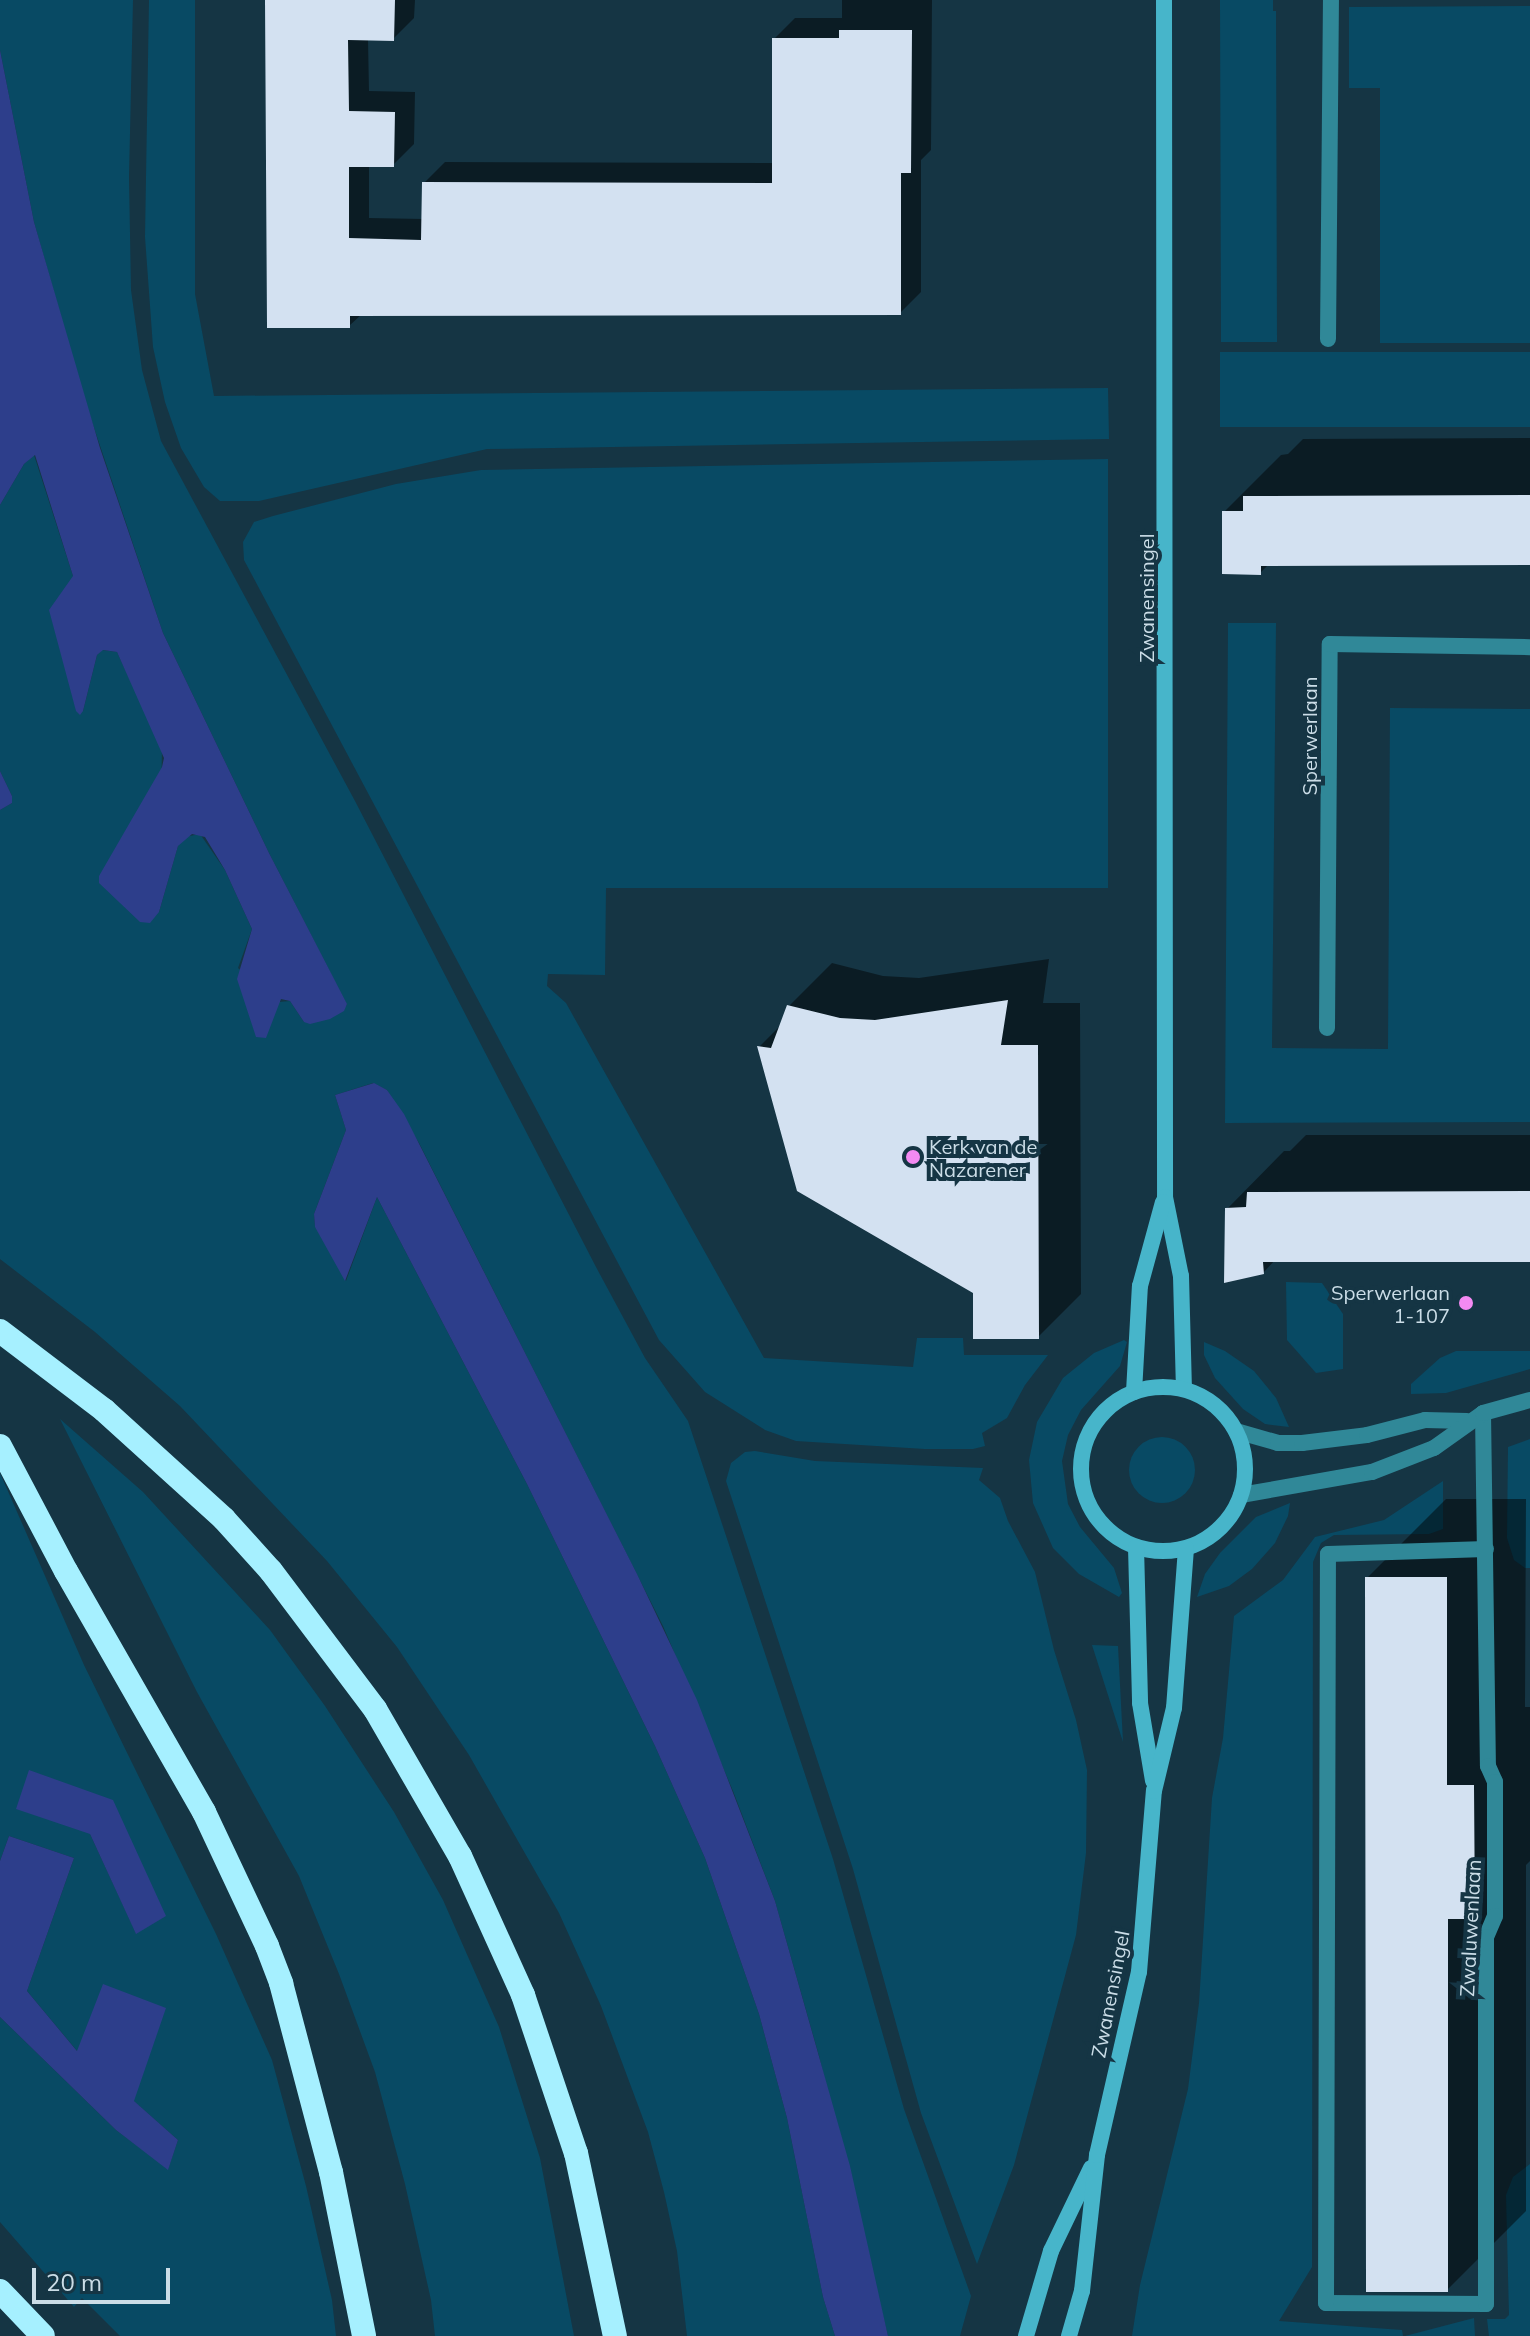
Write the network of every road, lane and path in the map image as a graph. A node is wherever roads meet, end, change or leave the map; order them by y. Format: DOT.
graph roads {
  1 [pos="1164,0"];
  2 [pos="1331,0"];
  3 [pos="1328,339"];
  4 [pos="1530,647"];
  5 [pos="1327,1028"];
  6 [pos="1165,1197"];
  7 [pos="0,1331"];
  8 [pos="1184,1389"];
  9 [pos="1134,1392"];
  10 [pos="1530,1400"];
  11 [pos="1483,1413"];
  12 [pos="1467,1421"];
  13 [pos="1236,1431"];
  14 [pos="0,1446"];
  15 [pos="1241,1495"];
  16 [pos="1136,1547"];
  17 [pos="1186,1548"];
  18 [pos="1486,1549"];
  19 [pos="1154,1791"];
  20 [pos="1097,2155"];
  21 [pos="0,2291"];
  22 [pos="43,2336"];
  23 [pos="364,2336"];
  24 [pos="615,2336"];
  25 [pos="1026,2336"];
  26 [pos="1069,2336"];
  1 -- 6 [label="street, Zwanensingel"];
  2 -- 3 [label="street"];
  4 -- 5 [label="street, Sperwerlaan"];
  6 -- 8 [label="street, Zwanensingel"];
  6 -- 9 [label="street, Zwanensingel"];
  7 -- 24 [label="highway"];
  8 -- 9 [label="street"];
  8 -- 13 [label="street"];
  9 -- 16 [label="street"];
  10 -- 11 [label="street"];
  11 -- 12 [label="street"];
  11 -- 18 [label="street, Zwaluwenlaan"];
  12 -- 13 [label="street"];
  12 -- 15 [label="street"];
  13 -- 15 [label="street"];
  14 -- 23 [label="highway"];
  15 -- 17 [label="street"];
  16 -- 17 [label="street"];
  16 -- 19 [label="street, Zwanensingel"];
  17 -- 19 [label="street, Zwanensingel"];
  18 -- 18 [label="street, Zwaluwenlaan"];
  19 -- 20 [label="street, Zwanensingel"];
  20 -- 25 [label="street, Zwanensingel"];
  20 -- 26 [label="street, Zwanensingel"];
  21 -- 22 [label="highway"];
}
